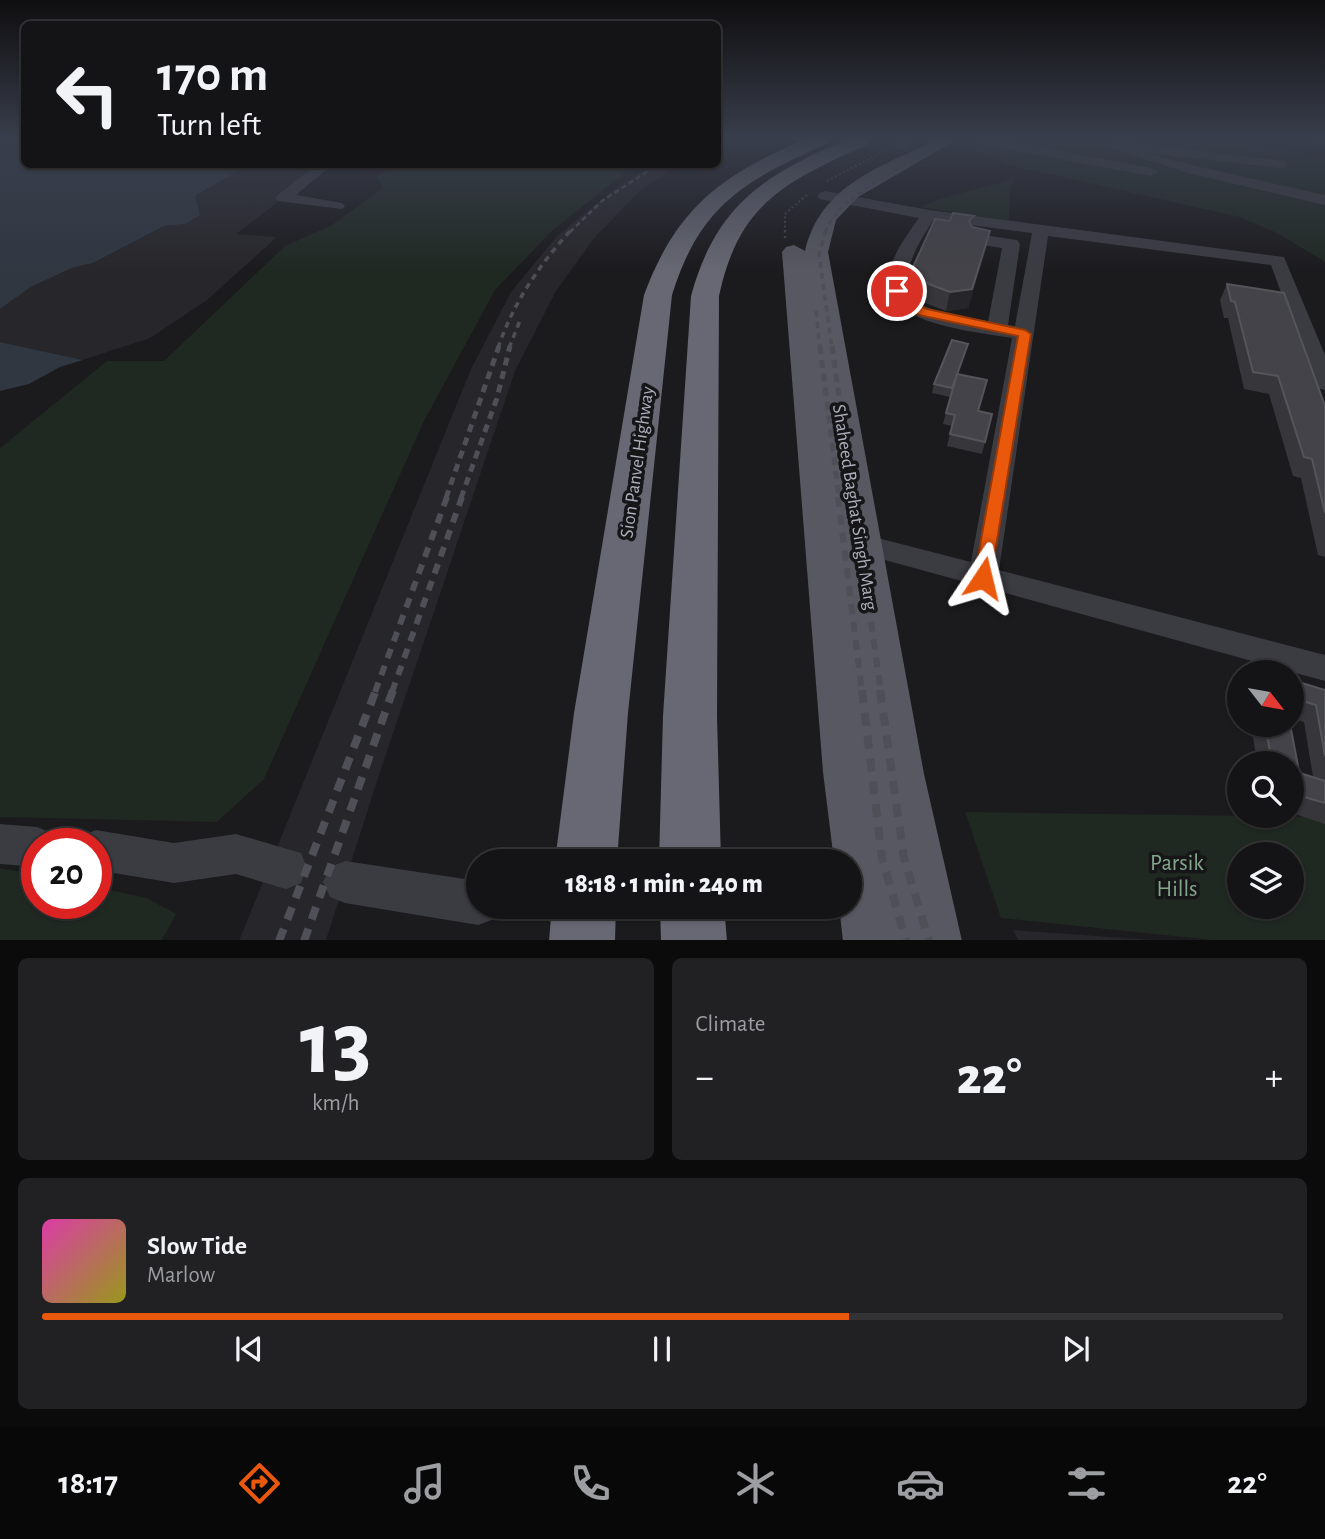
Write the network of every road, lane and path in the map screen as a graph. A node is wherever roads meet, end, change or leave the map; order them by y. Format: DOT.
graph roads {
  1 [pos="301,184"];
  2 [pos="736,184"];
  3 [pos="776,184"];
  4 [pos="851,184"];
  5 [pos="866,184"];
  6 [pos="1220,184"];
  7 [pos="1263,184"];
  8 [pos="842,198"];
  9 [pos="1325,203"];
  10 [pos="337,206"];
  11 [pos="927,226"];
  12 [pos="1041,229"];
  13 [pos="973,238"];
  14 [pos="997,329"];
  15 [pos="1025,334"];
  16 [pos="1325,383"];
  17 [pos="862,544"];
  18 [pos="983,578"];
  19 [pos="1325,668"];
  20 [pos="0,844"];
  21 [pos="21,846"];
  22 [pos="587,849"];
  23 [pos="690,849"];
  24 [pos="112,853"];
  25 [pos="286,867"];
  26 [pos="345,882"];
  27 [pos="466,901"];
  28 [pos="583,919"];
  29 [pos="693,919"];
  30 [pos="582,940"];
  31 [pos="694,940"];
  32 [pos="873,940"];
  33 [pos="932,940"];
  1 -- 10 [label="street"];
  2 -- 22 [label="highway, Sion Panvel Highway"];
  3 -- 23 [label="highway"];
  4 -- 8 [label="main road, Shaheed Baghat Singh Marg"];
  5 -- 8 [label="main road, Shaheed Baghat Singh Marg"];
  6 -- 9 [label="street"];
  7 -- 9 [label="street"];
  8 -- 11 [label="street"];
  8 -- 17 [label="main road, Shaheed Baghat Singh Marg"];
  8 -- 32 [label="main road, Shaheed Baghat Singh Marg"];
  11 -- 12 [label="street"];
  11 -- 14 [label="street"];
  12 -- 15 [label="street"];
  12 -- 16 [label="street"];
  13 -- 14 [label="street"];
  14 -- 15 [label="street"];
  15 -- 18 [label="street"];
  17 -- 18 [label="lane"];
  17 -- 33 [label="main road, Shaheed Baghat Singh Marg"];
  18 -- 19 [label="lane"];
  20 -- 21 [label="lane"];
  24 -- 25 [label="street"];
  26 -- 27 [label="lane"];
  28 -- 30 [label="highway"];
  29 -- 31 [label="highway"];
}
